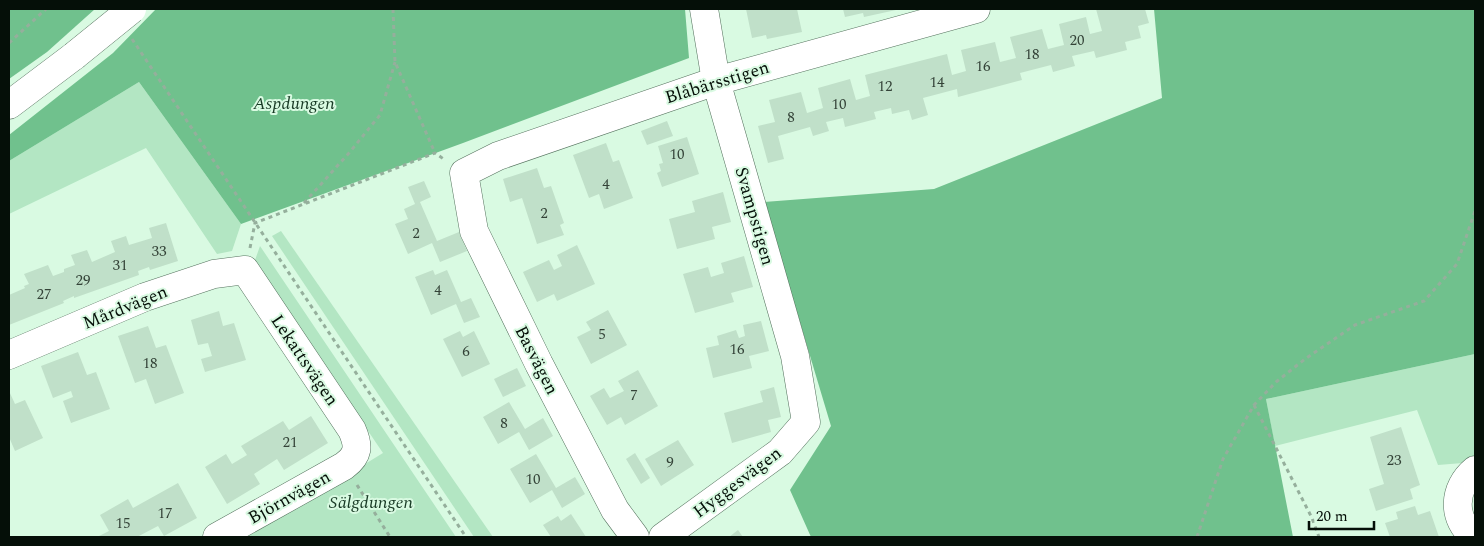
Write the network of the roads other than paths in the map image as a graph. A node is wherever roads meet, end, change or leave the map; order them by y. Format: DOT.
graph roads {
  1 [pos="132,9"];
  2 [pos="704,9"];
  3 [pos="962,10"];
  4 [pos="716,81"];
  5 [pos="9,104"];
  6 [pos="464,173"];
  7 [pos="245,270"];
  8 [pos="9,355"];
  9 [pos="806,422"];
  10 [pos="350,459"];
  11 [pos="1475,470"];
  12 [pos="217,537"];
  13 [pos="635,537"];
  14 [pos="663,537"];
  15 [pos="1475,537"];
  1 -- 5 [label="street, bridge"];
  2 -- 4 [label="street, Svampstigen"];
  3 -- 4 [label="street, Blåbärsstigen"];
  4 -- 6 [label="street, Blåbärsstigen"];
  4 -- 9 [label="street, Svampstigen"];
  6 -- 13 [label="street, Basvägen"];
  7 -- 8 [label="street, Mårdvägen"];
  7 -- 10 [label="street, Lekattsvägen"];
  9 -- 14 [label="street, Hyggesvägen"];
  10 -- 12 [label="street, Björnvägen"];
  11 -- 15 [label="street"];
}
